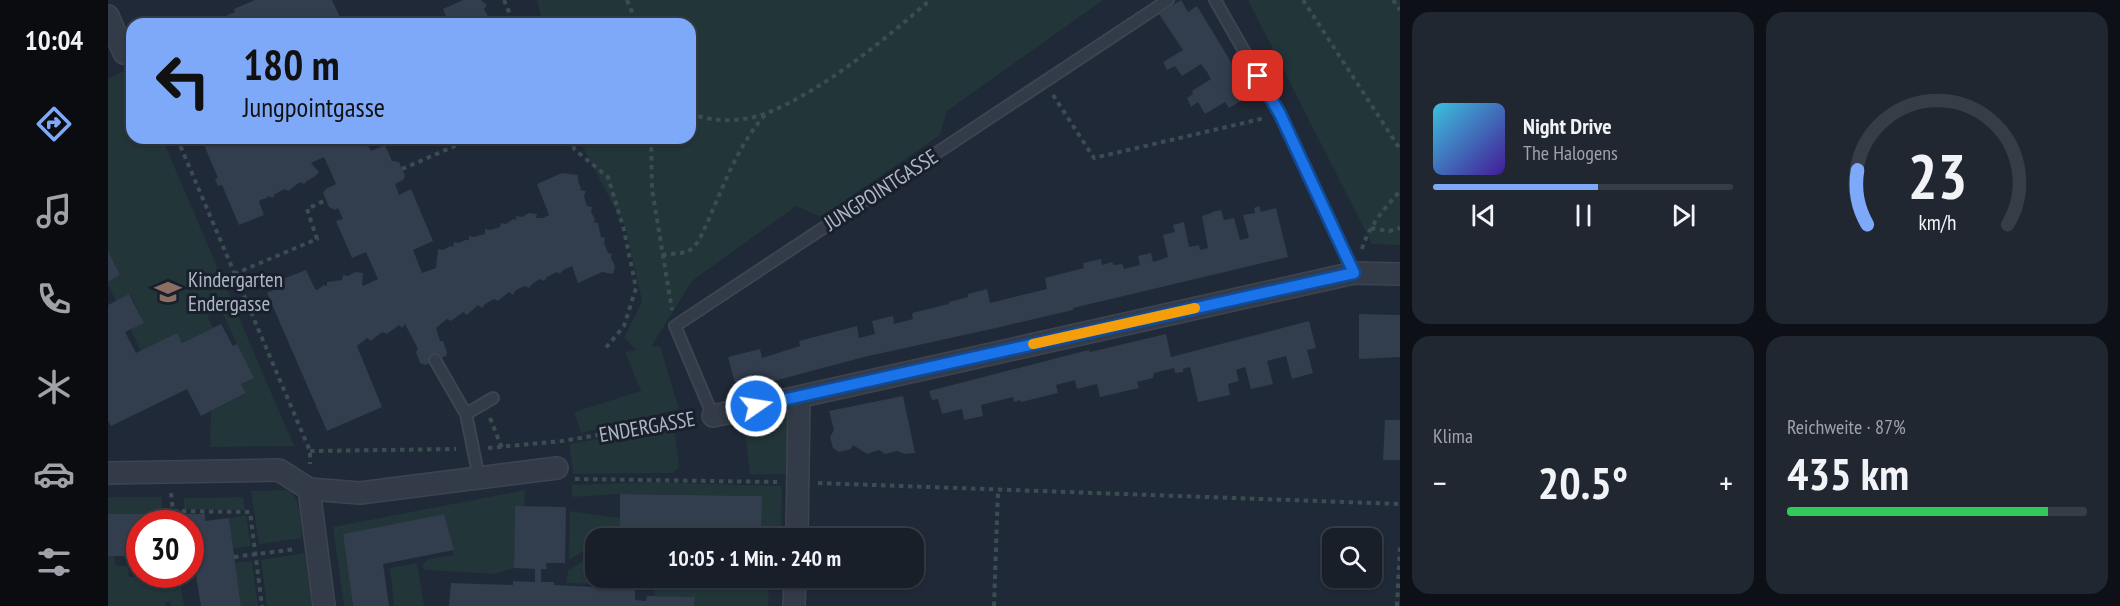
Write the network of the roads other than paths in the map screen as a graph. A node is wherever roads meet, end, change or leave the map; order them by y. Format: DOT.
graph roads {
  1 [pos="1168,0"];
  2 [pos="1215,0"];
  3 [pos="108,16"];
  4 [pos="118,50"];
  5 [pos="1354,273"];
  6 [pos="1400,274"];
  7 [pos="435,360"];
  8 [pos="799,397"];
  9 [pos="489,400"];
  10 [pos="466,414"];
  11 [pos="713,416"];
  12 [pos="556,468"];
  13 [pos="108,473"];
  14 [pos="478,478"];
  15 [pos="309,489"];
  16 [pos="797,528"];
  17 [pos="795,588"];
  18 [pos="324,606"];
  19 [pos="794,606"];
  1 -- 11 [label="lane, JUNGPOINTGASSE"];
  2 -- 5 [label="lane"];
  3 -- 4 [label="street"];
  5 -- 6 [label="street, ENDERGASSE"];
  5 -- 8 [label="street, ENDERGASSE"];
  7 -- 10 [label="lane"];
  8 -- 11 [label="street, ENDERGASSE"];
  8 -- 16 [label="street"];
  9 -- 10 [label="lane"];
  10 -- 14 [label="lane"];
  12 -- 14 [label="street"];
  13 -- 15 [label="street"];
  14 -- 15 [label="street"];
  15 -- 18 [label="street"];
  17 -- 19 [label="street"];
}
